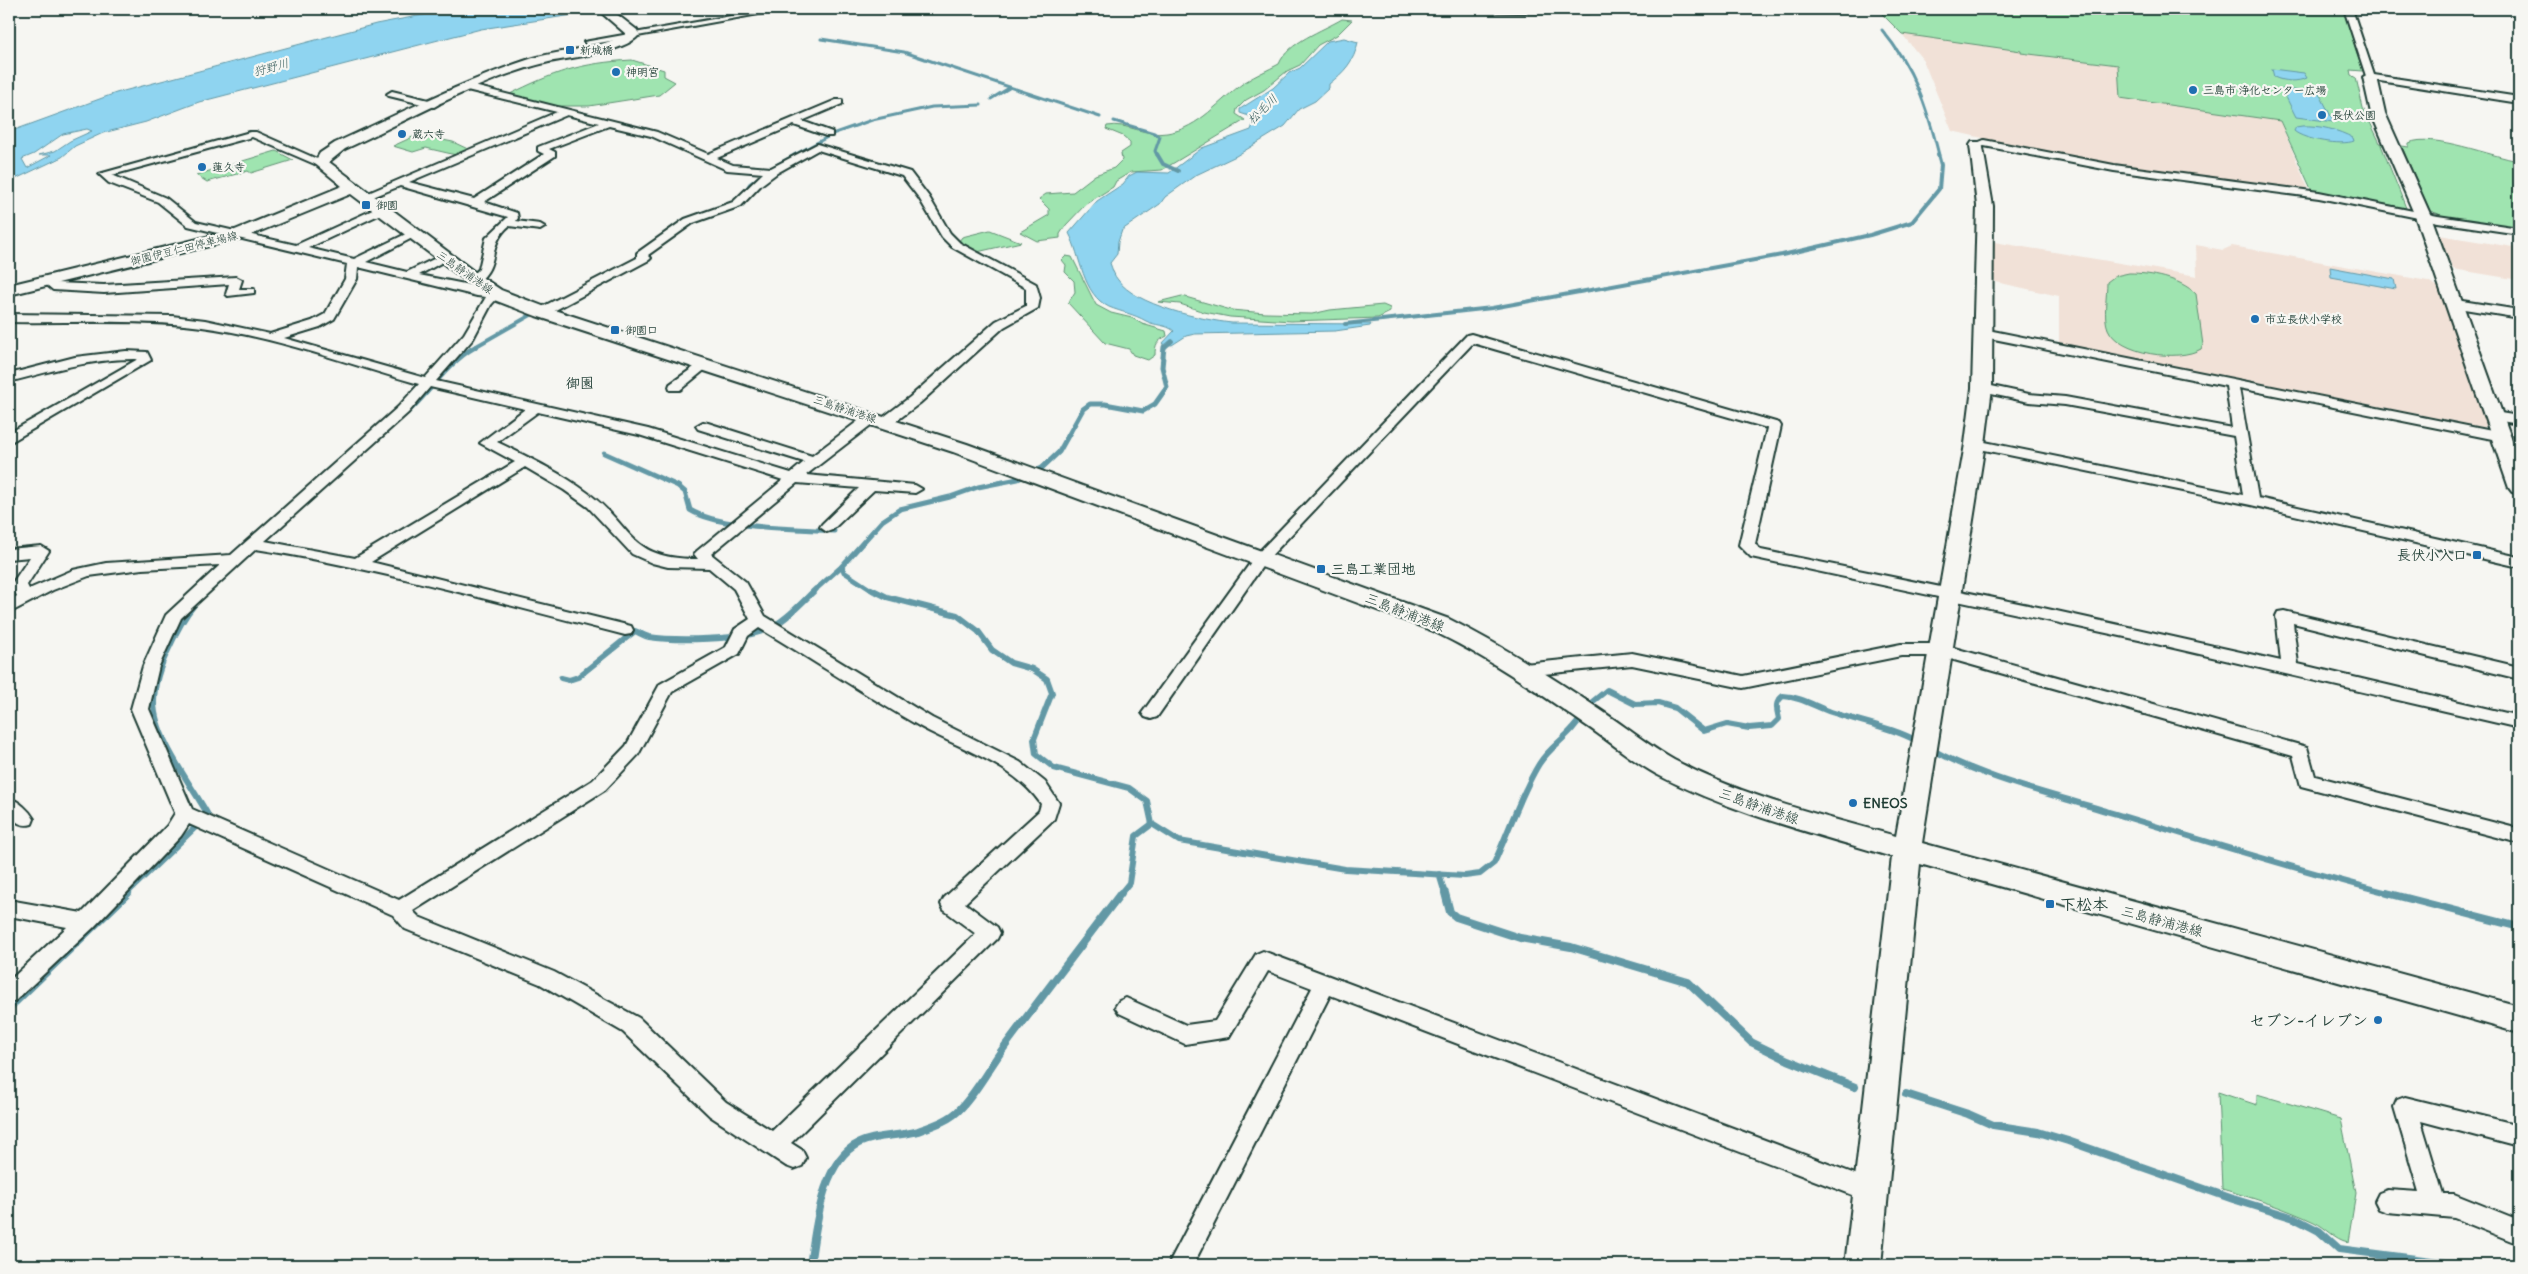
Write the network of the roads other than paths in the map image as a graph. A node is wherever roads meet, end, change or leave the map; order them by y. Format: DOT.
graph roads {
  1 [pos="603,9"];
  2 [pos="783,9"];
  3 [pos="1454,9"];
  4 [pos="2348,9"];
  5 [pos="1589,11"];
  6 [pos="633,34"];
  7 [pos="588,42"];
  8 [pos="2370,77"];
  9 [pos="470,88"];
  10 [pos="392,94"];
  11 [pos="2519,100"];
  12 [pos="839,102"];
  13 [pos="434,104"];
  14 [pos="568,111"];
  15 [pos="793,121"];
  16 [pos="610,122"];
  17 [pos="829,134"];
  18 [pos="1977,145"];
  19 [pos="708,158"];
  20 [pos="320,163"];
  21 [pos="773,171"];
  22 [pos="399,183"];
  23 [pos="359,192"];
  24 [pos="476,203"];
  25 [pos="381,210"];
  26 [pos="2423,216"];
  27 [pos="507,223"];
  28 [pos="540,227"];
  29 [pos="2519,231"];
  30 [pos="240,234"];
  31 [pos="412,234"];
  32 [pos="297,249"];
  33 [pos="444,257"];
  34 [pos="354,263"];
  35 [pos="410,276"];
  36 [pos="474,280"];
  37 [pos="48,281"];
  38 [pos="9,290"];
  39 [pos="250,291"];
  40 [pos="495,294"];
  41 [pos="2456,304"];
  42 [pos="542,312"];
  43 [pos="2519,314"];
  44 [pos="9,318"];
  45 [pos="1982,333"];
  46 [pos="272,338"];
  47 [pos="704,364"];
  48 [pos="9,378"];
  49 [pos="429,383"];
  50 [pos="2232,384"];
  51 [pos="675,387"];
  52 [pos="1982,388"];
  53 [pos="535,408"];
  54 [pos="2494,416"];
  55 [pos="878,420"];
  56 [pos="2519,420"];
  57 [pos="703,426"];
  58 [pos="2240,433"];
  59 [pos="2502,437"];
  60 [pos="9,439"];
  61 [pos="1975,444"];
  62 [pos="814,461"];
  63 [pos="524,462"];
  64 [pos="793,478"];
  65 [pos="870,486"];
  66 [pos="2519,488"];
  67 [pos="914,489"];
  68 [pos="2251,501"];
  69 [pos="828,527"];
  70 [pos="257,545"];
  71 [pos="9,554"];
  72 [pos="1261,558"];
  73 [pos="233,560"];
  74 [pos="712,562"];
  75 [pos="2519,562"];
  76 [pos="356,564"];
  77 [pos="1951,593"];
  78 [pos="26,597"];
  79 [pos="9,608"];
  80 [pos="759,620"];
  81 [pos="624,630"];
  82 [pos="1940,650"];
  83 [pos="2290,667"];
  84 [pos="1524,670"];
  85 [pos="2519,673"];
  86 [pos="1151,713"];
  87 [pos="2519,722"];
  88 [pos="9,805"];
  89 [pos="185,814"];
  90 [pos="25,819"];
  91 [pos="2519,836"];
  92 [pos="1907,850"];
  93 [pos="9,908"];
  94 [pos="400,910"];
  95 [pos="86,922"];
  96 [pos="1325,984"];
  97 [pos="9,994"];
  98 [pos="1126,1007"];
  99 [pos="2519,1020"];
  100 [pos="2519,1136"];
  101 [pos="774,1144"];
  102 [pos="794,1158"];
  103 [pos="1871,1191"];
  104 [pos="2387,1201"];
  105 [pos="2434,1203"];
  106 [pos="2519,1232"];
  107 [pos="1180,1265"];
  108 [pos="1863,1265"];
  1 -- 6 [label="main road"];
  2 -- 6 [label="street"];
  3 -- 5 [label="street"];
  4 -- 8 [label="street"];
  6 -- 7 [label="street"];
  6 -- 9 [label="main road"];
  8 -- 11 [label="street"];
  8 -- 26 [label="main road"];
  9 -- 13 [label="main road"];
  9 -- 14 [label="street"];
  10 -- 13 [label="street"];
  12 -- 15 [label="street"];
  13 -- 20 [label="main road"];
  14 -- 16 [label="street"];
  14 -- 22 [label="street"];
  15 -- 17 [label="street"];
  15 -- 19 [label="street"];
  16 -- 19 [label="street"];
  16 -- 24 [label="street"];
  18 -- 26 [label="street"];
  18 -- 45 [label="main road"];
  19 -- 21 [label="street"];
  20 -- 23 [label="main road, 三島静浦港線"];
  20 -- 30 [label="street"];
  21 -- 42 [label="street"];
  21 -- 55 [label="street"];
  22 -- 23 [label="street"];
  22 -- 24 [label="street"];
  23 -- 25 [label="main road, 三島静浦港線"];
  23 -- 30 [label="main road, 御園伊豆仁田停車場線"];
  24 -- 27 [label="street"];
  25 -- 31 [label="main road, 三島静浦港線"];
  25 -- 32 [label="street"];
  26 -- 29 [label="street"];
  26 -- 41 [label="main road"];
  27 -- 28 [label="street"];
  27 -- 36 [label="street"];
  30 -- 32 [label="street"];
  30 -- 37 [label="main road, 御園伊豆仁田停車場線"];
  31 -- 33 [label="main road, 三島静浦港線"];
  31 -- 34 [label="street"];
  32 -- 34 [label="street"];
  33 -- 35 [label="street"];
  33 -- 36 [label="main road, 三島静浦港線"];
  34 -- 35 [label="street"];
  34 -- 46 [label="street"];
  35 -- 40 [label="street"];
  36 -- 40 [label="main road, 三島静浦港線"];
  37 -- 38 [label="main road, 御園伊豆仁田停車場線"];
  37 -- 39 [label="street"];
  40 -- 42 [label="main road, 三島静浦港線"];
  40 -- 49 [label="street"];
  41 -- 43 [label="street"];
  41 -- 54 [label="main road"];
  42 -- 47 [label="main road, 三島静浦港線"];
  44 -- 46 [label="street"];
  45 -- 50 [label="street"];
  45 -- 52 [label="main road"];
  46 -- 49 [label="street"];
  47 -- 51 [label="street"];
  47 -- 55 [label="main road, 三島静浦港線"];
  48 -- 60 [label="street"];
  49 -- 53 [label="street"];
  49 -- 70 [label="street"];
  50 -- 58 [label="street"];
  50 -- 59 [label="street"];
  52 -- 58 [label="street"];
  52 -- 61 [label="main road"];
  53 -- 63 [label="street"];
  53 -- 64 [label="street"];
  54 -- 56 [label="street"];
  54 -- 59 [label="main road"];
  55 -- 62 [label="street"];
  55 -- 72 [label="main road, 三島静浦港線"];
  57 -- 62 [label="street"];
  58 -- 68 [label="street"];
  59 -- 66 [label="main road"];
  61 -- 68 [label="street"];
  61 -- 77 [label="main road"];
  62 -- 64 [label="street"];
  63 -- 74 [label="street"];
  63 -- 76 [label="street"];
  64 -- 65 [label="street"];
  64 -- 74 [label="street"];
  65 -- 67 [label="street"];
  65 -- 69 [label="street"];
  68 -- 75 [label="street"];
  70 -- 73 [label="street"];
  70 -- 76 [label="street"];
  71 -- 78 [label="street"];
  72 -- 77 [label="street"];
  72 -- 84 [label="main road, 三島静浦港線"];
  72 -- 86 [label="street"];
  73 -- 78 [label="street"];
  73 -- 89 [label="street"];
  74 -- 80 [label="street"];
  76 -- 81 [label="street"];
  77 -- 82 [label="main road"];
  77 -- 83 [label="street"];
  78 -- 79 [label="street"];
  80 -- 94 [label="street"];
  80 -- 101 [label="street"];
  82 -- 84 [label="street"];
  82 -- 91 [label="street"];
  82 -- 92 [label="main road"];
  83 -- 85 [label="street"];
  83 -- 87 [label="street"];
  84 -- 92 [label="main road, 三島静浦港線"];
  88 -- 90 [label="street"];
  89 -- 94 [label="street"];
  89 -- 95 [label="street"];
  92 -- 99 [label="main road, 三島静浦港線"];
  92 -- 103 [label="main road"];
  93 -- 95 [label="street"];
  94 -- 101 [label="street"];
  95 -- 97 [label="street"];
  96 -- 98 [label="street"];
  96 -- 103 [label="street"];
  96 -- 107 [label="street"];
  100 -- 105 [label="street"];
  101 -- 102 [label="street"];
  103 -- 108 [label="main road"];
  104 -- 105 [label="street"];
  105 -- 106 [label="street"];
}
